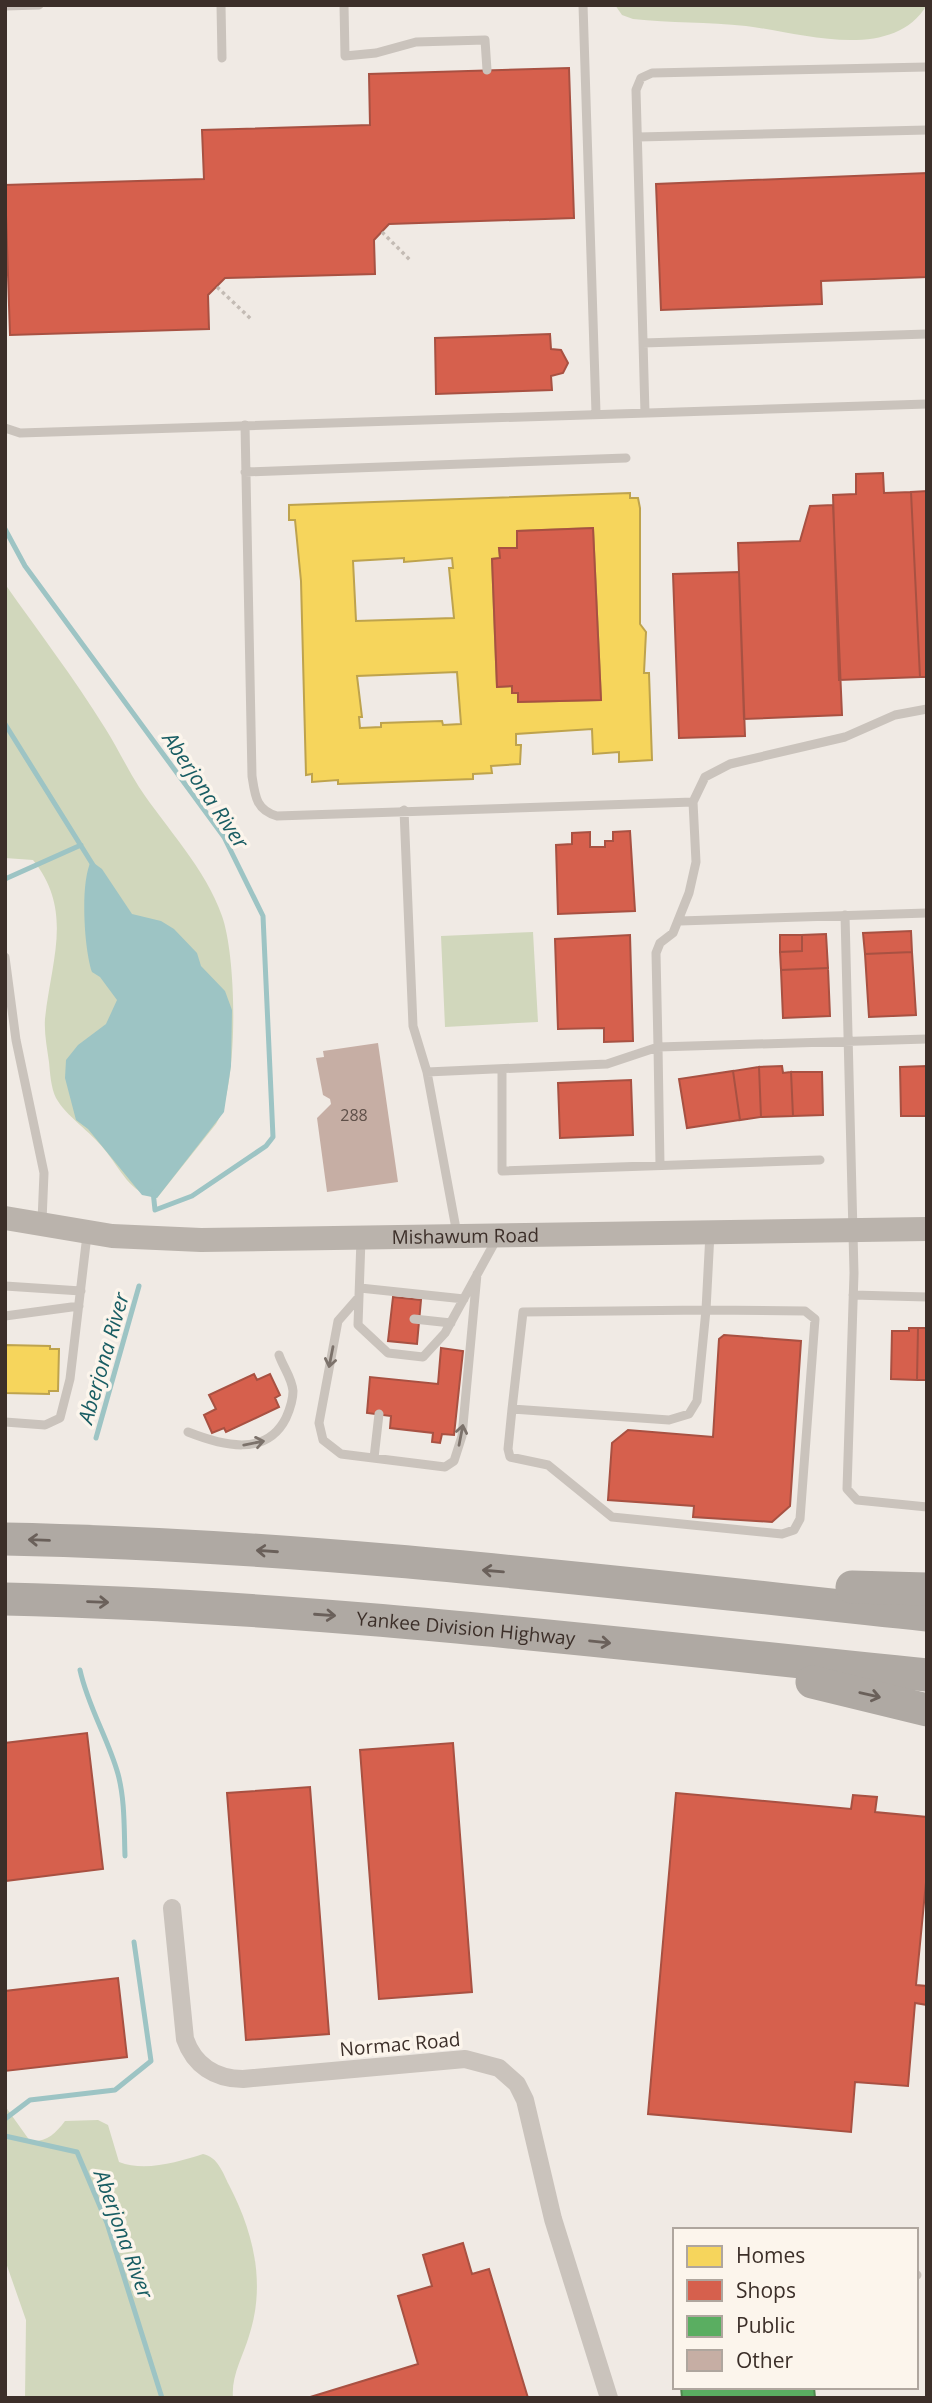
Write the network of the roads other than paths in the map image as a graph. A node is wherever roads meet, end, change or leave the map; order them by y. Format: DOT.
graph roads {
  1 [pos="39,5"];
  2 [pos="221,5"];
  3 [pos="344,5"];
  4 [pos="583,5"];
  5 [pos="5,6"];
  6 [pos="222,58"];
  7 [pos="927,67"];
  8 [pos="488,70"];
  9 [pos="927,130"];
  10 [pos="638,137"];
  11 [pos="927,334"];
  12 [pos="643,343"];
  13 [pos="927,404"];
  14 [pos="596,413"];
  15 [pos="645,413"];
  16 [pos="246,425"];
  17 [pos="5,428"];
  18 [pos="626,458"];
  19 [pos="246,472"];
  20 [pos="927,709"];
  21 [pos="693,802"];
  22 [pos="404,810"];
  23 [pos="927,913"];
  24 [pos="845,915"];
  25 [pos="680,920"];
  26 [pos="5,957"];
  27 [pos="927,1039"];
  28 [pos="16,1040"];
  29 [pos="5,1042"];
  30 [pos="848,1042"];
  31 [pos="658,1048"];
  32 [pos="502,1071"];
  33 [pos="427,1072"];
  34 [pos="820,1160"];
  35 [pos="660,1165"];
  36 [pos="5,1219"];
  37 [pos="42,1227"];
  38 [pos="852,1229"];
  39 [pos="927,1229"];
  40 [pos="710,1232"];
  41 [pos="87,1233"];
  42 [pos="457,1236"];
  43 [pos="498,1236"];
  44 [pos="361,1237"];
  45 [pos="477,1274"];
  46 [pos="5,1286"];
  47 [pos="80,1291"];
  48 [pos="360,1292"];
  49 [pos="853,1295"];
  50 [pos="927,1297"];
  51 [pos="464,1299"];
  52 [pos="79,1306"];
  53 [pos="706,1310"];
  54 [pos="5,1316"];
  55 [pos="414,1319"];
  56 [pos="451,1323"];
  57 [pos="279,1355"];
  58 [pos="512,1409"];
  59 [pos="379,1414"];
  60 [pos="5,1422"];
  61 [pos="188,1432"];
  62 [pos="374,1458"];
  63 [pos="927,1507"];
  64 [pos="5,1539"];
  65 [pos="533,1574"];
  66 [pos="927,1589"];
  67 [pos="5,1600"];
  68 [pos="927,1615"];
  69 [pos="635,1645"];
  70 [pos="927,1675"];
  71 [pos="927,1710"];
  72 [pos="172,1908"];
  73 [pos="609,2398"];
  1 -- 5 [label="lane"];
  2 -- 6 [label="lane"];
  3 -- 8 [label="lane"];
  4 -- 14 [label="lane"];
  7 -- 10 [label="lane"];
  9 -- 10 [label="lane"];
  10 -- 12 [label="lane"];
  11 -- 12 [label="lane"];
  12 -- 15 [label="lane"];
  13 -- 15 [label="lane"];
  14 -- 15 [label="lane"];
  14 -- 16 [label="lane"];
  16 -- 17 [label="lane"];
  16 -- 19 [label="lane"];
  18 -- 19 [label="lane"];
  19 -- 22 [label="lane"];
  20 -- 21 [label="lane"];
  21 -- 22 [label="lane"];
  21 -- 25 [label="lane"];
  22 -- 33 [label="lane"];
  23 -- 24 [label="lane"];
  24 -- 25 [label="lane"];
  24 -- 30 [label="lane"];
  25 -- 31 [label="lane"];
  26 -- 28 [label="lane"];
  27 -- 30 [label="lane"];
  28 -- 29 [label="lane"];
  28 -- 37 [label="lane"];
  30 -- 31 [label="lane"];
  30 -- 38 [label="lane"];
  31 -- 32 [label="lane"];
  31 -- 35 [label="lane"];
  32 -- 33 [label="lane"];
  32 -- 35 [label="lane"];
  33 -- 42 [label="lane"];
  34 -- 35 [label="lane"];
  36 -- 37 [label="main road, Mishawum Road"];
  37 -- 41 [label="main road, Mishawum Road"];
  38 -- 39 [label="main road, Mishawum Road"];
  38 -- 40 [label="main road, Mishawum Road"];
  38 -- 49 [label="lane"];
  40 -- 43 [label="main road, Mishawum Road"];
  40 -- 53 [label="lane"];
  41 -- 44 [label="main road, Mishawum Road"];
  41 -- 47 [label="lane"];
  42 -- 43 [label="main road, Mishawum Road"];
  42 -- 44 [label="main road, Mishawum Road"];
  43 -- 45 [label="lane"];
  44 -- 48 [label="lane"];
  45 -- 51 [label="lane"];
  62 -- 45 [label="lane, one-way"];
  46 -- 47 [label="lane"];
  47 -- 52 [label="lane"];
  48 -- 51 [label="lane"];
  48 -- 56 [label="lane"];
  48 -- 62 [label="lane, one-way"];
  49 -- 50 [label="lane"];
  49 -- 63 [label="lane"];
  51 -- 56 [label="lane"];
  52 -- 54 [label="lane"];
  52 -- 60 [label="lane"];
  53 -- 58 [label="lane"];
  53 -- 58 [label="lane"];
  53 -- 58 [label="lane"];
  55 -- 56 [label="lane"];
  61 -- 57 [label="lane, one-way"];
  59 -- 62 [label="lane"];
  65 -- 64 [label="highway, one-way"];
  65 -- 66 [label="highway"];
  65 -- 68 [label="highway"];
  67 -- 69 [label="highway, Yankee Division Highway, one-way"];
  69 -- 70 [label="highway, Yankee Division Highway"];
  69 -- 71 [label="highway, one-way"];
  72 -- 73 [label="street, Normac Road"];
}
